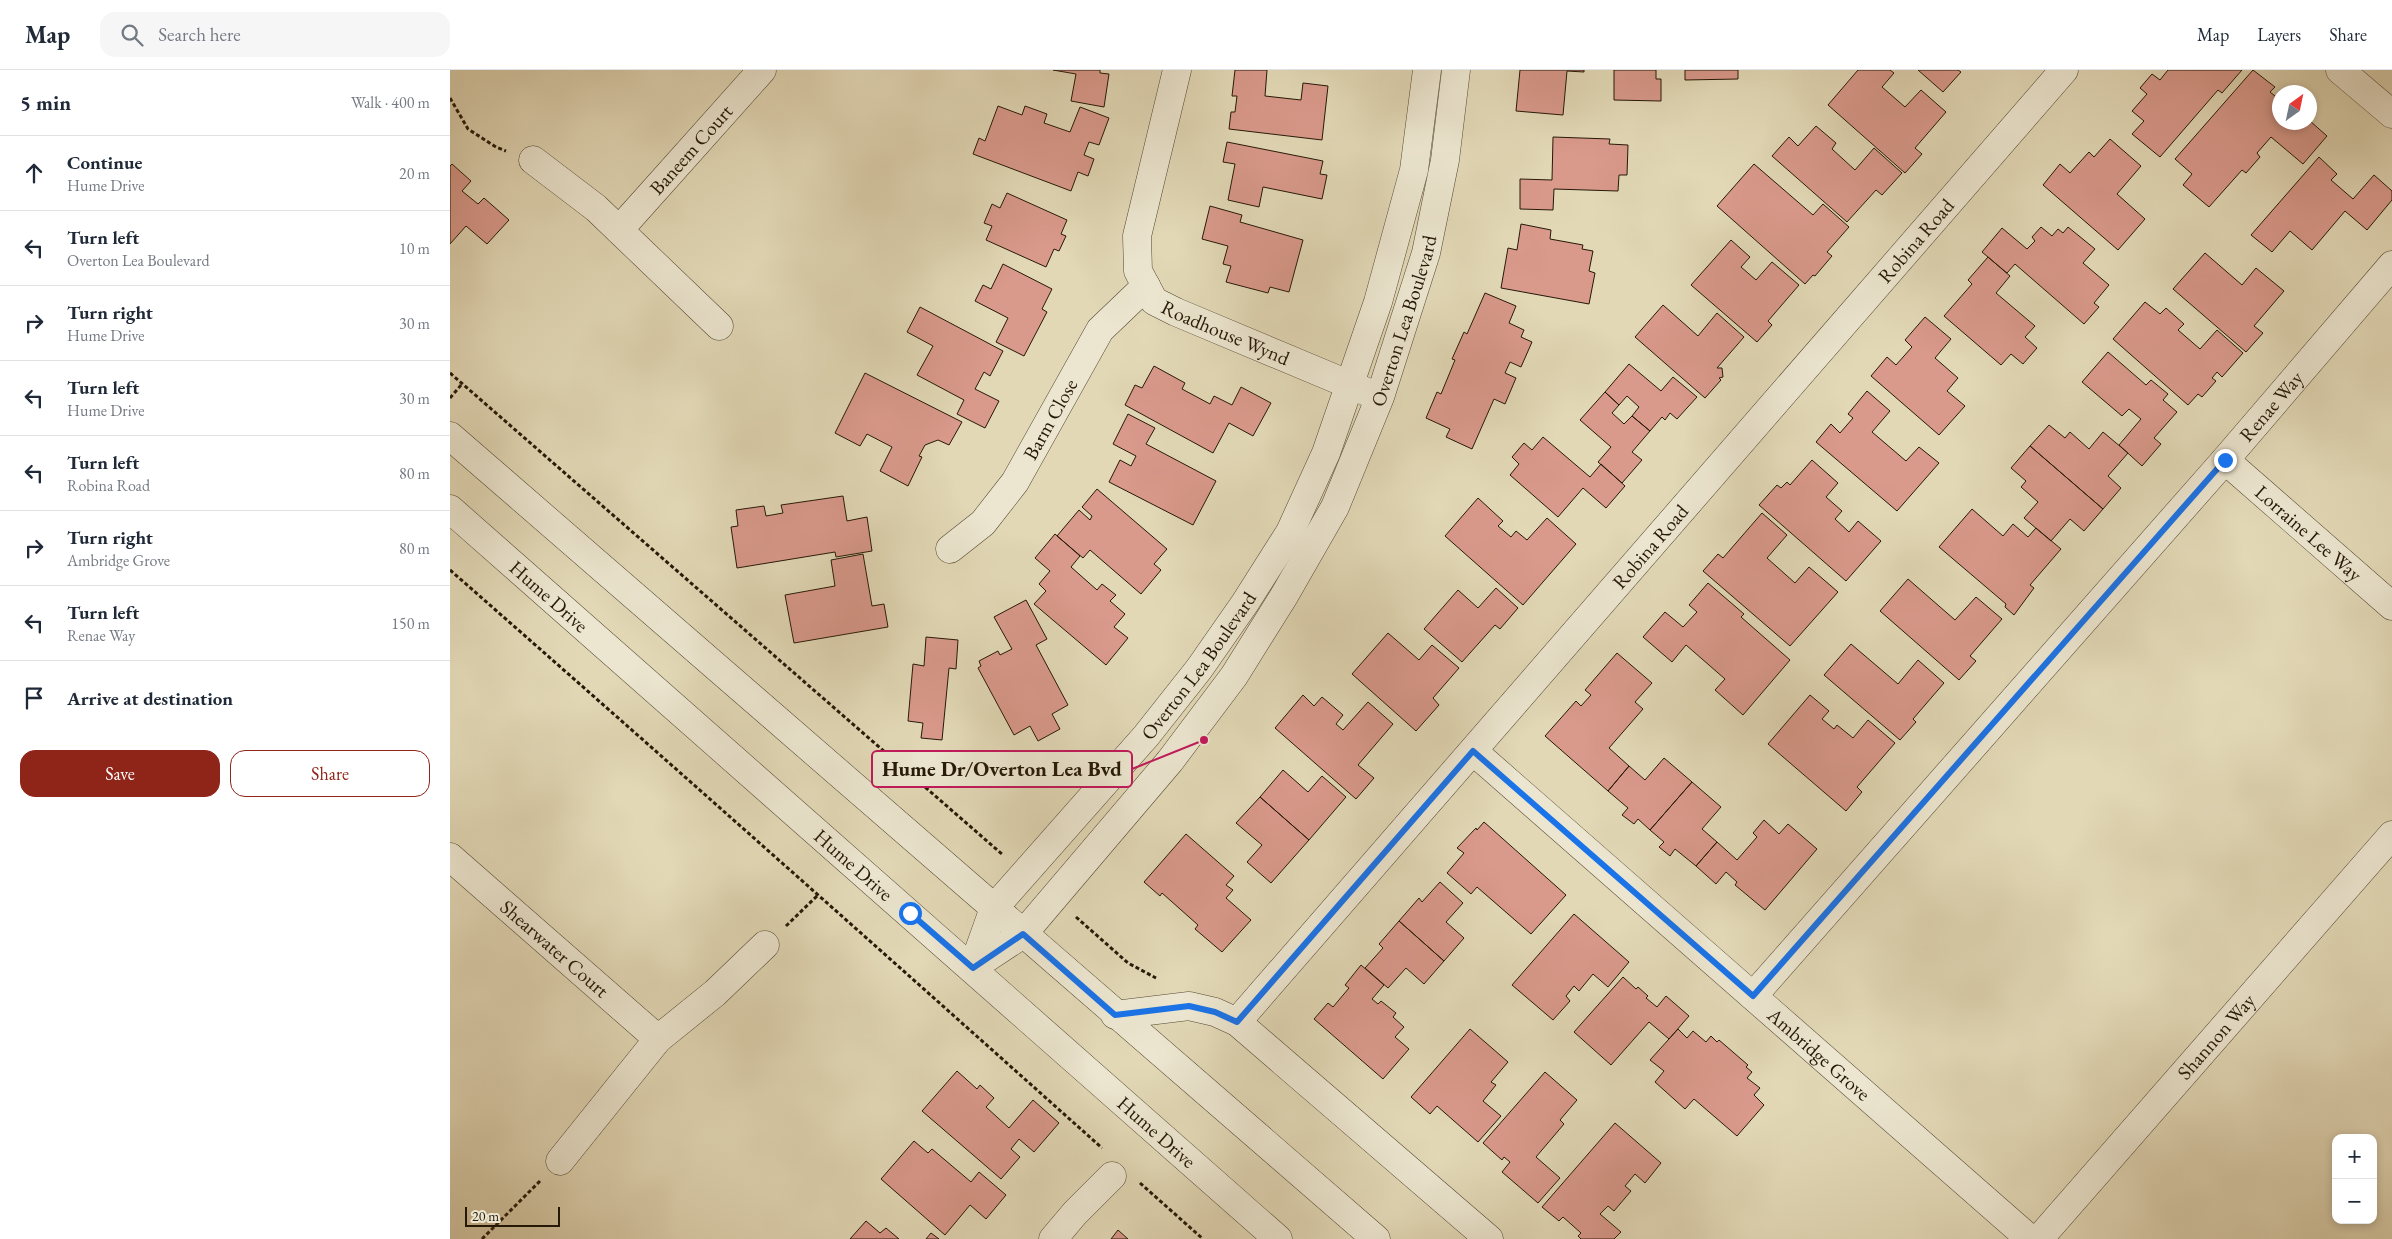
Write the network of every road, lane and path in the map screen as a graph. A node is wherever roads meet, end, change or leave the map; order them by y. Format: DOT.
graph roads {
  1 [pos="762,70"];
  2 [pos="1178,70"];
  3 [pos="1427,70"];
  4 [pos="1456,70"];
  5 [pos="2064,70"];
  6 [pos="2340,70"];
  7 [pos="450,98"];
  8 [pos="2392,114"];
  9 [pos="534,160"];
  10 [pos="619,230"];
  11 [pos="2392,264"];
  12 [pos="1146,286"];
  13 [pos="718,326"];
  14 [pos="450,373"];
  15 [pos="462,384"];
  16 [pos="1350,384"];
  17 [pos="1380,397"];
  18 [pos="450,398"];
  19 [pos="450,436"];
  20 [pos="2225,460"];
  21 [pos="450,509"];
  22 [pos="950,549"];
  23 [pos="450,570"];
  24 [pos="2392,606"];
  25 [pos="1473,751"];
  26 [pos="2392,835"];
  27 [pos="450,857"];
  28 [pos="1025,873"];
  29 [pos="818,895"];
  30 [pos="1053,899"];
  31 [pos="994,908"];
  32 [pos="1023,934"];
  33 [pos="765,945"];
  34 [pos="973,968"];
  35 [pos="1162,980"];
  36 [pos="1753,996"];
  37 [pos="1115,1015"];
  38 [pos="1237,1022"];
  39 [pos="658,1040"];
  40 [pos="560,1161"];
  41 [pos="1117,1168"];
  42 [pos="482,1239"];
  43 [pos="1053,1239"];
  44 [pos="1203,1239"];
  45 [pos="1278,1239"];
  46 [pos="1376,1239"];
  47 [pos="1489,1239"];
  48 [pos="2030,1239"];
  49 [pos="2039,1239"];
  1 -- 10 [label="street, Baneem Court"];
  2 -- 12 [label="street, Roadhouse Wynd"];
  3 -- 16 [label="street, Overton Lea Boulevard"];
  4 -- 17 [label="street, Overton Lea Boulevard"];
  5 -- 25 [label="street, Robina Road"];
  6 -- 8 [label="street"];
  7 -- 9 [label="path"];
  9 -- 10 [label="street"];
  10 -- 13 [label="street"];
  11 -- 20 [label="street, Renae Way"];
  12 -- 16 [label="street, Roadhouse Wynd"];
  12 -- 22 [label="street, Barm Close"];
  14 -- 15 [label="path"];
  15 -- 18 [label="path"];
  15 -- 28 [label="path"];
  16 -- 17 [label="street, Roadhouse Wynd"];
  16 -- 28 [label="street, Overton Lea Boulevard"];
  17 -- 30 [label="street, Overton Lea Boulevard"];
  19 -- 31 [label="street"];
  20 -- 24 [label="street, Lorraine Lee Way"];
  20 -- 36 [label="street, Renae Way"];
  21 -- 34 [label="street, Hume Drive"];
  23 -- 29 [label="path"];
  25 -- 36 [label="street, Ambridge Grove"];
  25 -- 38 [label="street, Robina Road"];
  26 -- 49 [label="street, Shannon Way"];
  27 -- 39 [label="street, Shearwater Court"];
  28 -- 31 [label="street, Overton Lea Boulevard"];
  29 -- 33 [label="path"];
  29 -- 41 [label="path"];
  30 -- 32 [label="street, Overton Lea Boulevard"];
  30 -- 35 [label="path"];
  31 -- 32 [label="street"];
  31 -- 34 [label="street, Overton Lea Boulevard"];
  32 -- 34 [label="street, Overton Lea Boulevard"];
  32 -- 37 [label="street"];
  33 -- 39 [label="street"];
  34 -- 45 [label="street, Hume Drive"];
  36 -- 48 [label="street, Ambridge Grove"];
  37 -- 38 [label="street"];
  37 -- 46 [label="street"];
  38 -- 47 [label="street"];
  39 -- 40 [label="street"];
  40 -- 42 [label="path"];
  41 -- 43 [label="street"];
  41 -- 44 [label="path"];
}
